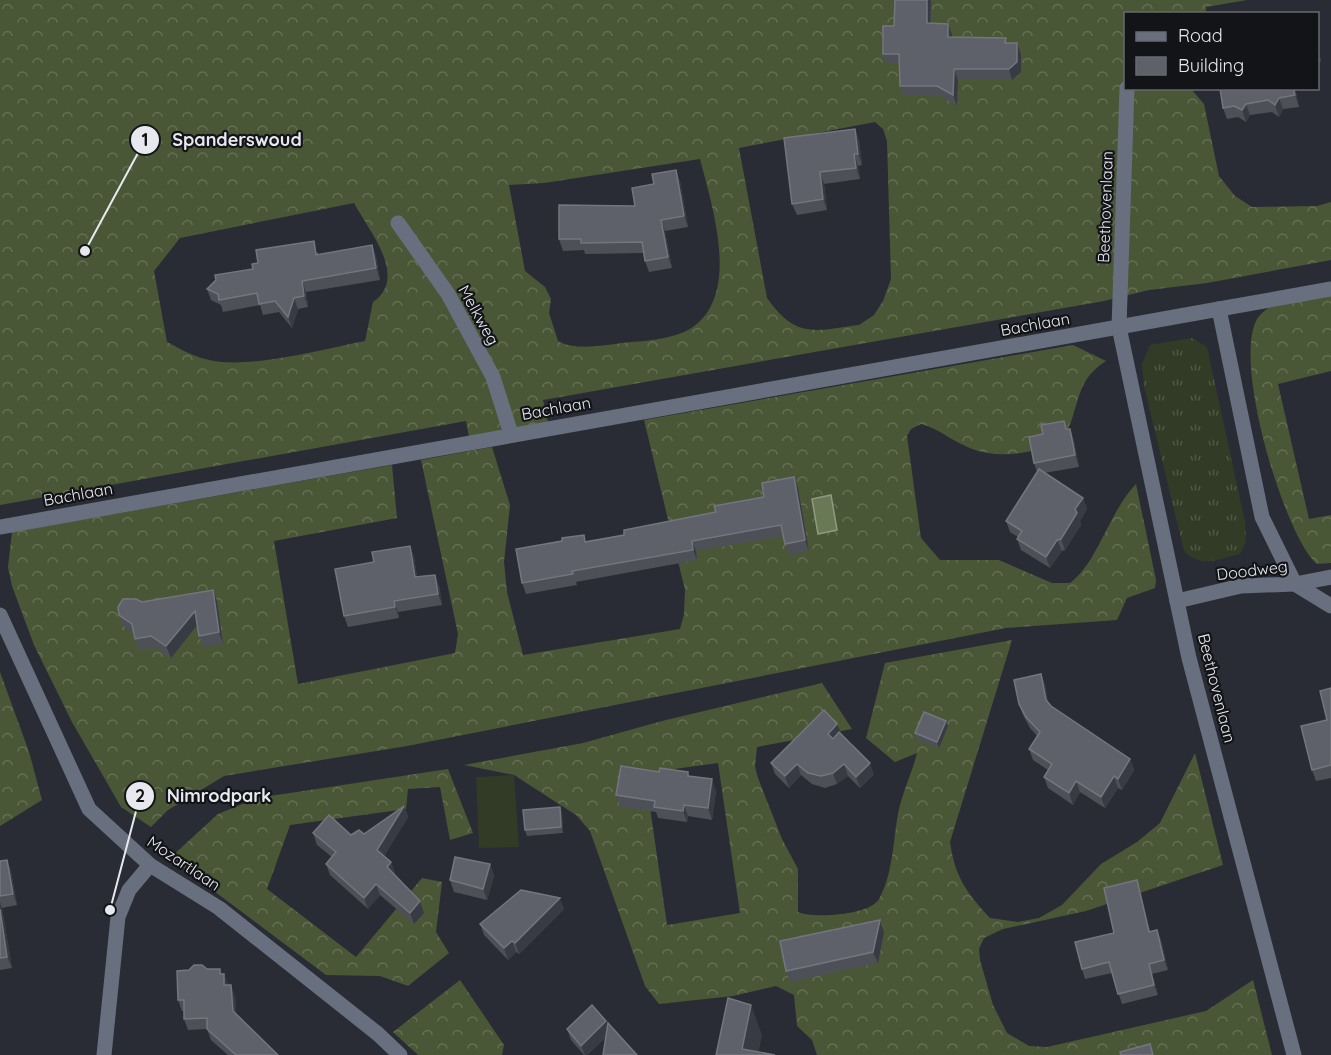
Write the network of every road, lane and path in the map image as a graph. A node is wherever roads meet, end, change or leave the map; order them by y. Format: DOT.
graph roads {
  1 [pos="1127,90"];
  2 [pos="398,223"];
  3 [pos="1331,289"];
  4 [pos="1219,309"];
  5 [pos="1119,327"];
  6 [pos="511,434"];
  7 [pos="0,527"];
  8 [pos="1331,577"];
  9 [pos="1295,584"];
  10 [pos="1177,601"];
  11 [pos="1331,606"];
  12 [pos="0,615"];
  13 [pos="150,866"];
  14 [pos="104,1055"];
  15 [pos="400,1055"];
  16 [pos="1294,1055"];
  1 -- 5 [label="street, Beethovenlaan"];
  2 -- 6 [label="street, Melkweg"];
  3 -- 4 [label="street"];
  4 -- 5 [label="street"];
  4 -- 9 [label="street"];
  5 -- 6 [label="street, Bachlaan"];
  5 -- 10 [label="street, Beethovenlaan"];
  6 -- 7 [label="street, Bachlaan"];
  8 -- 9 [label="street, Doodweg"];
  9 -- 10 [label="street, Doodweg"];
  9 -- 11 [label="street"];
  10 -- 16 [label="street, Beethovenlaan"];
  12 -- 13 [label="street, Mozartlaan"];
  13 -- 14 [label="street"];
  13 -- 15 [label="street, Mozartlaan"];
}
